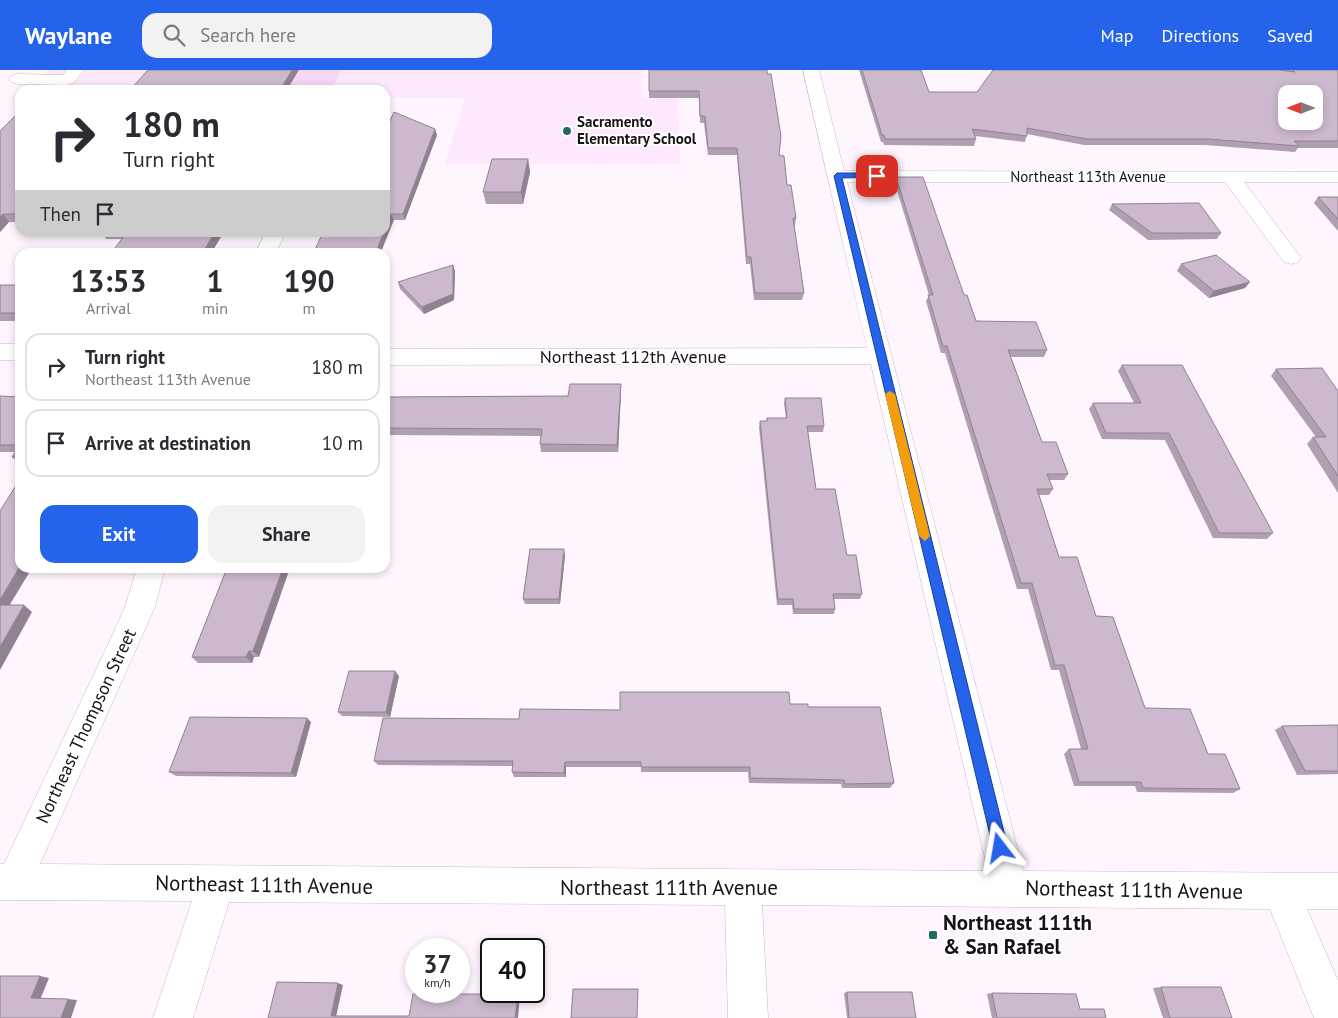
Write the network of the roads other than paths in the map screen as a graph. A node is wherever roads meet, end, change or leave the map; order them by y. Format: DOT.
graph roads {
  1 [pos="76,70"];
  2 [pos="811,70"];
  3 [pos="16,80"];
  4 [pos="837,176"];
  5 [pos="1231,178"];
  6 [pos="1338,178"];
  7 [pos="1290,258"];
  8 [pos="0,352"];
  9 [pos="15,352"];
  10 [pos="881,356"];
  11 [pos="390,357"];
  12 [pos="150,573"];
  13 [pos="7,882"];
  14 [pos="216,884"];
  15 [pos="742,889"];
  16 [pos="1010,889"];
  17 [pos="1281,891"];
  18 [pos="1338,892"];
  19 [pos="173,1018"];
  20 [pos="748,1018"];
  21 [pos="1334,1018"];
  1 -- 3 [label="street"];
  2 -- 4 [label="street"];
  4 -- 5 [label="street, Northeast 113th Avenue"];
  4 -- 10 [label="street"];
  5 -- 6 [label="street, Northeast 113th Avenue"];
  5 -- 7 [label="street"];
  8 -- 9 [label="street"];
  10 -- 11 [label="street, Northeast 112th Avenue"];
  10 -- 16 [label="street"];
  12 -- 13 [label="street, Northeast Thompson Street"];
  13 -- 14 [label="street, Northeast 111th Avenue"];
  14 -- 15 [label="street, Northeast 111th Avenue"];
  14 -- 19 [label="street"];
  15 -- 16 [label="street, Northeast 111th Avenue"];
  15 -- 20 [label="street"];
  16 -- 17 [label="street, Northeast 111th Avenue"];
  17 -- 18 [label="street, Northeast 111th Avenue"];
  17 -- 21 [label="street"];
}
